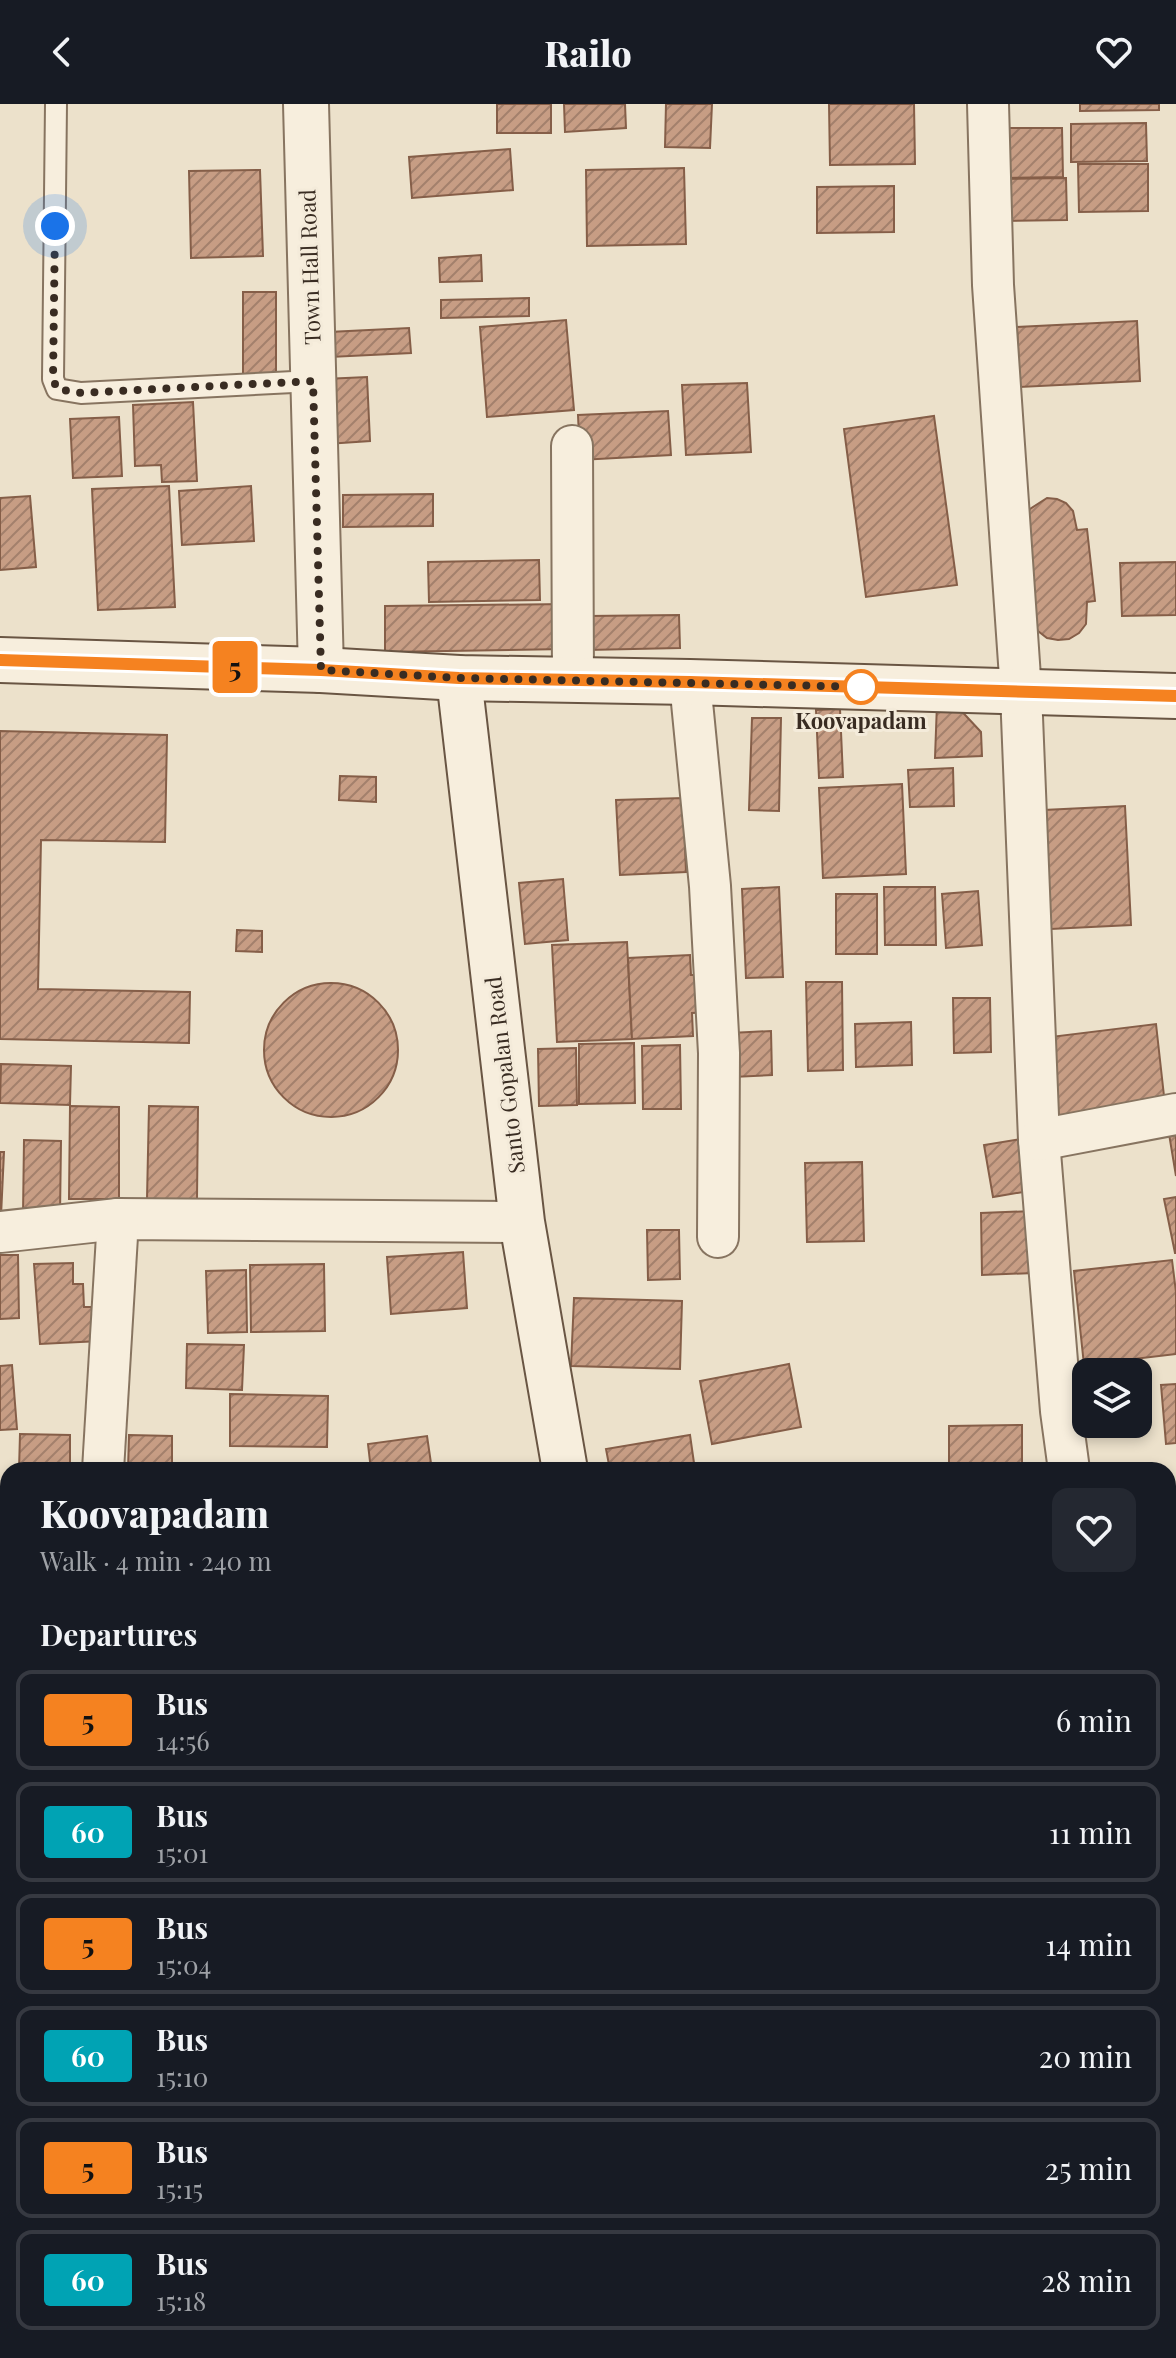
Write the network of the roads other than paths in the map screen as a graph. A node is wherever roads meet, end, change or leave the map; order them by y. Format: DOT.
graph roads {
  1 [pos="56,104"];
  2 [pos="306,104"];
  3 [pos="988,104"];
  4 [pos="313,381"];
  5 [pos="572,446"];
  6 [pos="0,660"];
  7 [pos="321,670"];
  8 [pos="459,678"];
  9 [pos="573,681"];
  10 [pos="690,682"];
  11 [pos="1021,692"];
  12 [pos="1176,696"];
  13 [pos="1176,1114"];
  14 [pos="1039,1140"];
  15 [pos="118,1219"];
  16 [pos="522,1222"];
  17 [pos="0,1232"];
  18 [pos="718,1237"];
  19 [pos="103,1462"];
  20 [pos="564,1462"];
  21 [pos="1068,1462"];
  1 -- 4 [label="lane"];
  2 -- 4 [label="main road, Town Hall Road"];
  3 -- 11 [label="street"];
  4 -- 7 [label="main road, Town Hall Road"];
  5 -- 9 [label="street"];
  6 -- 7 [label="main road"];
  7 -- 8 [label="main road"];
  8 -- 9 [label="main road"];
  8 -- 16 [label="main road, Santo Gopalan Road"];
  9 -- 10 [label="main road"];
  10 -- 11 [label="main road"];
  10 -- 18 [label="street"];
  11 -- 12 [label="main road"];
  11 -- 14 [label="street"];
  13 -- 14 [label="street"];
  14 -- 21 [label="street"];
  15 -- 16 [label="street"];
  15 -- 17 [label="street"];
  15 -- 19 [label="street"];
  16 -- 20 [label="main road, Santo Gopalan Road"];
}
